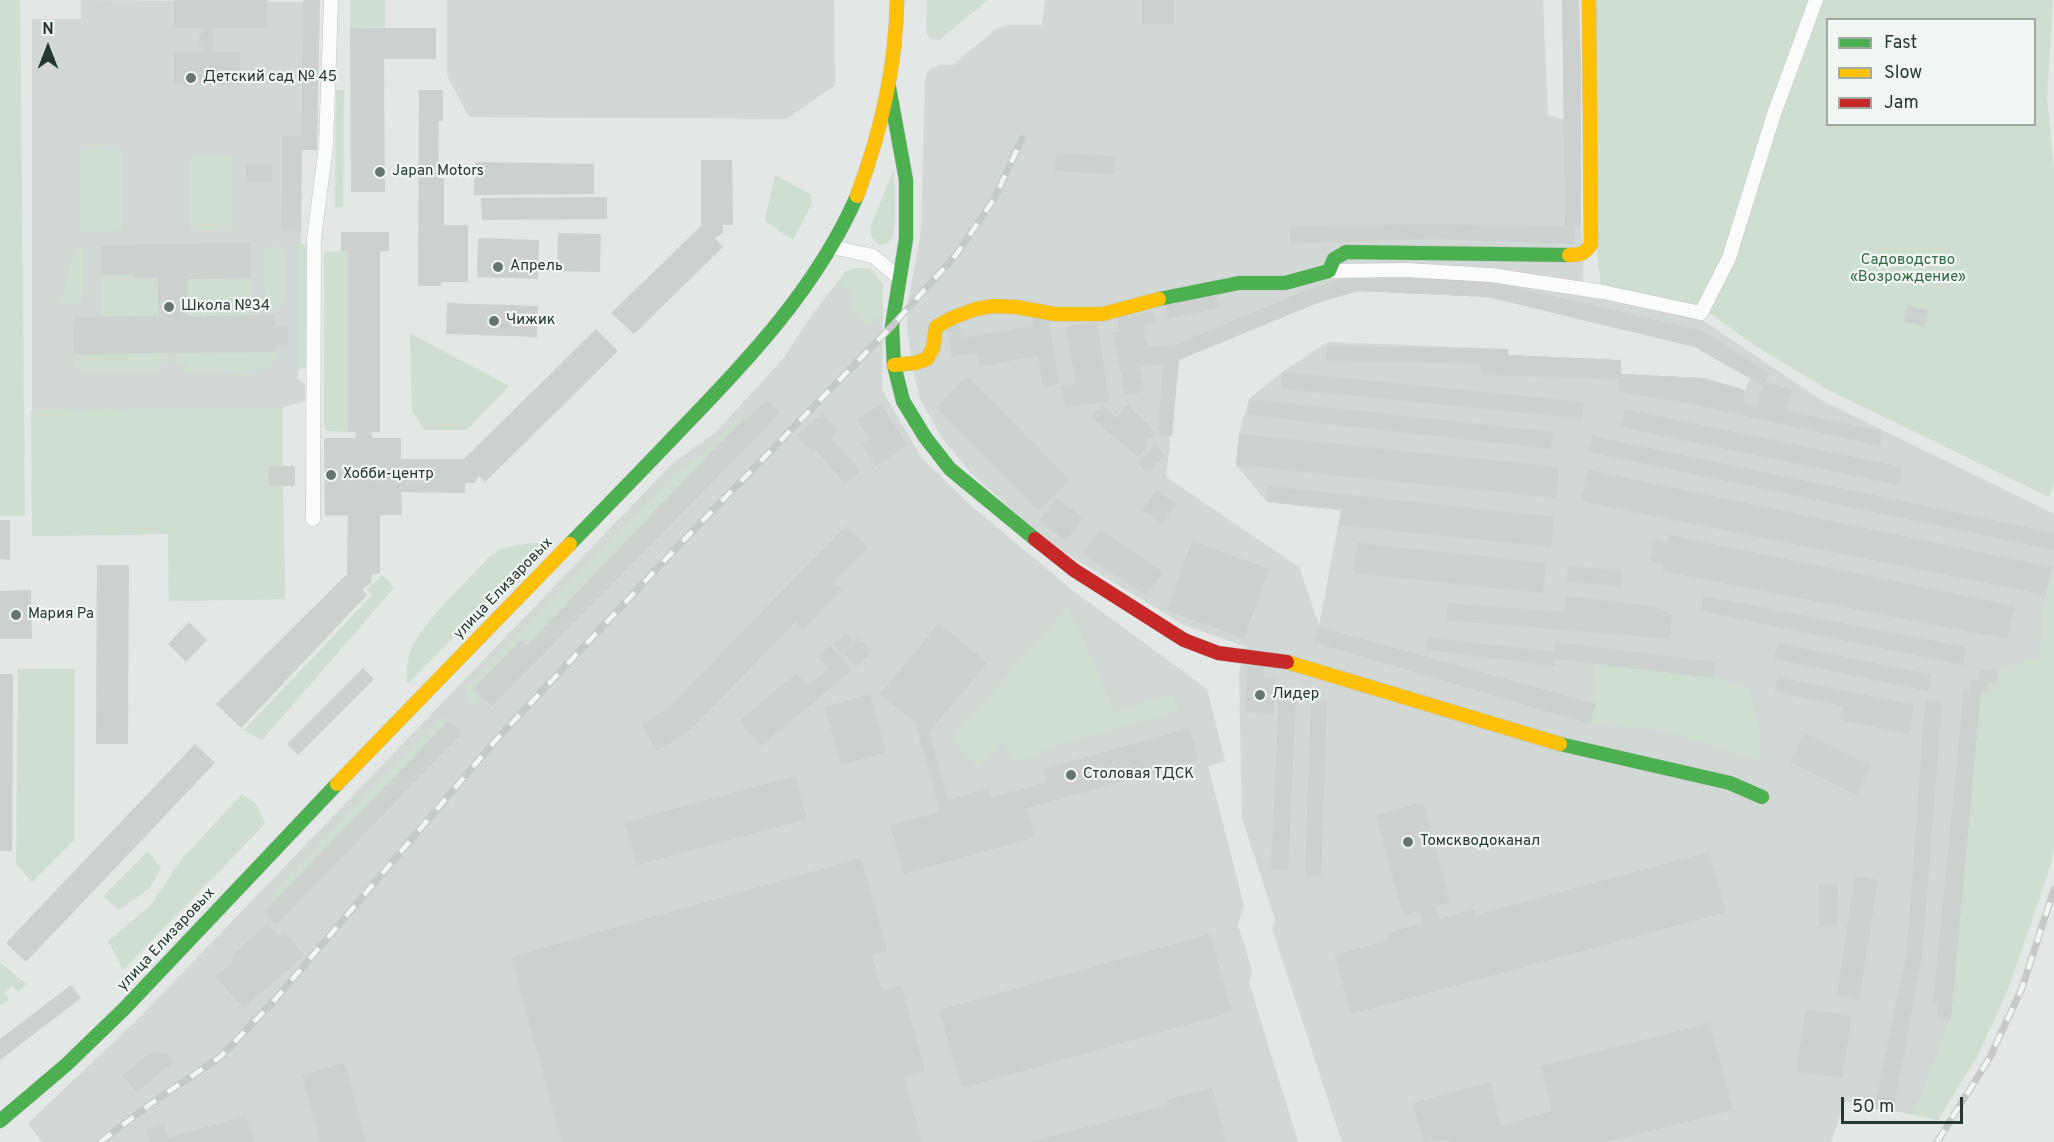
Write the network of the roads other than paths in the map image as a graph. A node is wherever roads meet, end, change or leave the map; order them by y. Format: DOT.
graph roads {
  1 [pos="332,0"];
  2 [pos="897,0"];
  3 [pos="1589,0"];
  4 [pos="1816,0"];
  5 [pos="888,82"];
  6 [pos="832,247"];
  7 [pos="1329,271"];
  8 [pos="899,278"];
  9 [pos="894,365"];
  10 [pos="313,519"];
  11 [pos="1762,796"];
  12 [pos="3,1114"];
  1 -- 10 [label="street"];
  2 -- 5 [label="street, улица Елизаровых"];
  3 -- 7 [label="street"];
  4 -- 7 [label="street"];
  5 -- 6 [label="street, улица Елизаровых"];
  5 -- 8 [label="street"];
  6 -- 8 [label="street"];
  6 -- 12 [label="street, улица Елизаровых"];
  7 -- 9 [label="street"];
  8 -- 9 [label="street"];
  9 -- 11 [label="street"];
}
